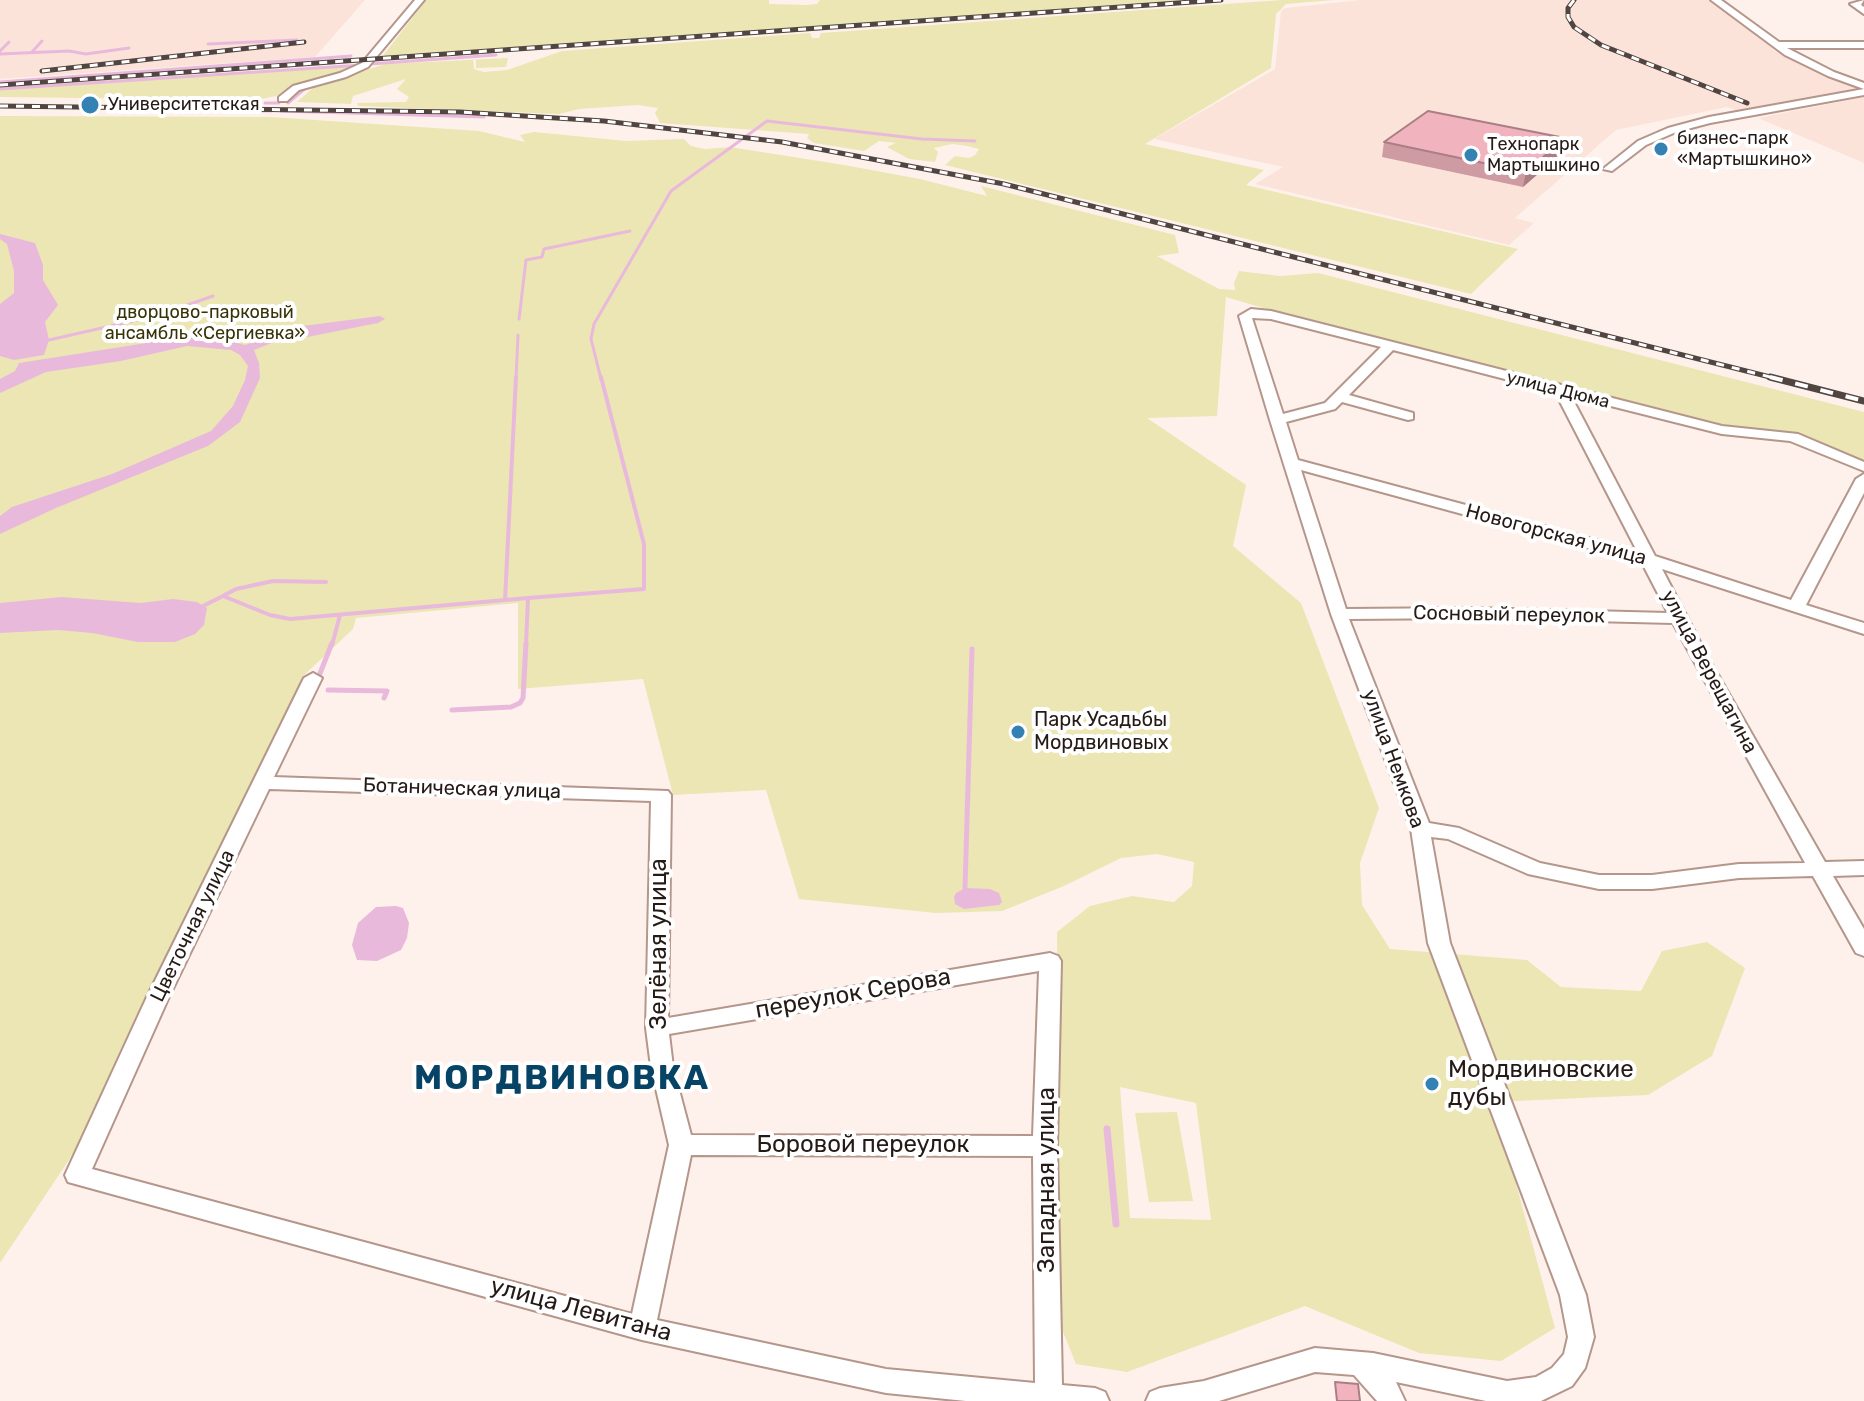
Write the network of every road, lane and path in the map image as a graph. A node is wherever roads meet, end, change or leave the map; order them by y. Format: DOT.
graph roads {
  1 [pos="420,0"];
  2 [pos="1715,0"];
  3 [pos="1864,1"];
  4 [pos="1864,11"];
  5 [pos="1776,45"];
  6 [pos="1864,45"];
  7 [pos="1864,86"];
  8 [pos="1864,92"];
  9 [pos="283,99"];
  10 [pos="1608,169"];
  11 [pos="1251,313"];
  12 [pos="1389,347"];
  13 [pos="1562,391"];
  14 [pos="1339,397"];
  15 [pos="1408,416"];
  16 [pos="1277,420"];
  17 [pos="1292,463"];
  18 [pos="1864,467"];
  19 [pos="1864,479"];
  20 [pos="1650,560"];
  21 [pos="1796,607"];
  22 [pos="1339,614"];
  23 [pos="1679,618"];
  24 [pos="1864,629"];
  25 [pos="313,678"];
  26 [pos="263,783"];
  27 [pos="661,795"];
  28 [pos="1421,829"];
  29 [pos="1818,867"];
  30 [pos="1864,868"];
  31 [pos="1864,948"];
  32 [pos="1050,961"];
  33 [pos="657,1028"];
  34 [pos="681,1145"];
  35 [pos="1045,1146"];
  36 [pos="77,1175"];
  37 [pos="642,1328"];
  38 [pos="1360,1363"];
  39 [pos="1049,1398"];
  40 [pos="1095,1401"];
  41 [pos="1160,1401"];
  42 [pos="1391,1401"];
  1 -- 9 [label="street"];
  2 -- 5 [label="street"];
  3 -- 4 [label="street"];
  5 -- 6 [label="street"];
  5 -- 7 [label="street"];
  8 -- 10 [label="street"];
  11 -- 12 [label="street, улица Дюма"];
  11 -- 16 [label="street, улица Немкова"];
  12 -- 13 [label="street, улица Дюма"];
  12 -- 14 [label="street"];
  13 -- 18 [label="street, улица Дюма"];
  13 -- 20 [label="street, улица Верещагина"];
  14 -- 15 [label="street"];
  14 -- 16 [label="street"];
  16 -- 17 [label="street, улица Немкова"];
  17 -- 20 [label="street, Новогорская улица"];
  17 -- 22 [label="street, улица Немкова"];
  19 -- 21 [label="street"];
  20 -- 21 [label="street, Новогорская улица"];
  20 -- 23 [label="street, улица Верещагина"];
  21 -- 24 [label="street, Новогорская улица"];
  22 -- 23 [label="street, Сосновый переулок"];
  22 -- 28 [label="street, улица Немкова"];
  23 -- 29 [label="street, улица Верещагина"];
  25 -- 26 [label="street, Цветочная улица"];
  26 -- 27 [label="street, Ботаническая улица"];
  26 -- 36 [label="street, Цветочная улица"];
  27 -- 33 [label="street, Зелёная улица"];
  28 -- 29 [label="street"];
  28 -- 38 [label="street, улица Немкова"];
  29 -- 30 [label="street"];
  29 -- 31 [label="street, улица Верещагина"];
  32 -- 33 [label="street, переулок Серова"];
  32 -- 35 [label="street, Западная улица"];
  33 -- 34 [label="street, Зелёная улица"];
  34 -- 35 [label="street, Боровой переулок"];
  34 -- 37 [label="street, Зелёная улица"];
  35 -- 39 [label="street, Западная улица"];
  36 -- 37 [label="street, улица Левитана"];
  37 -- 39 [label="street, улица Левитана"];
  38 -- 41 [label="street"];
  38 -- 42 [label="street"];
  39 -- 40 [label="street, улица Левитана"];
}
